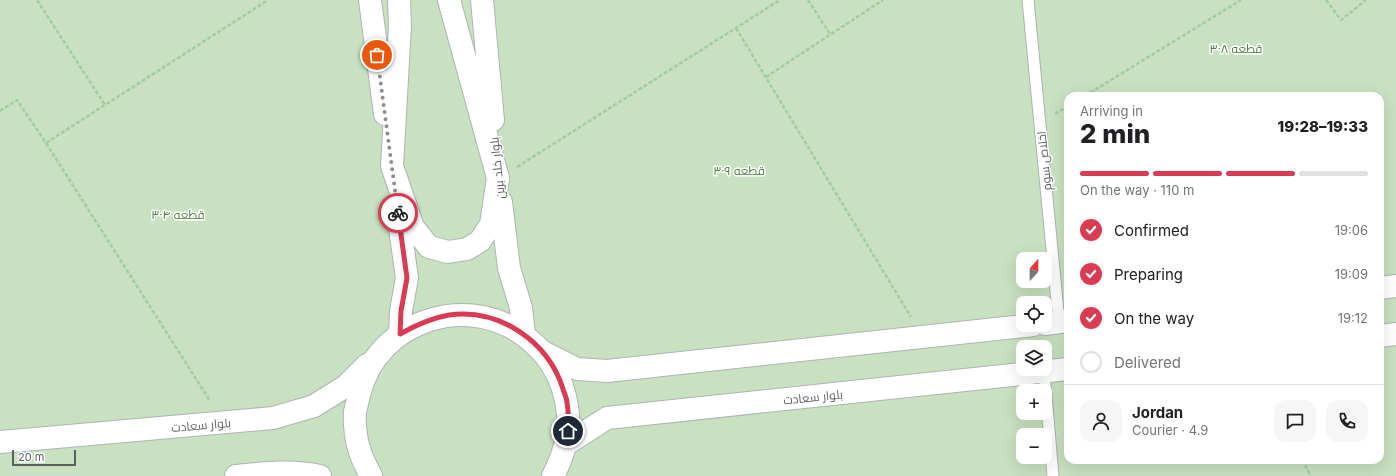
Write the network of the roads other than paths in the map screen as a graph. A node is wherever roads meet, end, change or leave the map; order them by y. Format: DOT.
graph roads {
  1 [pos="370,0"];
  2 [pos="399,0"];
  3 [pos="449,0"];
  4 [pos="482,0"];
  5 [pos="1028,0"];
  6 [pos="392,166"];
  7 [pos="498,178"];
  8 [pos="1396,286"];
  9 [pos="1384,288"];
  10 [pos="1057,322"];
  11 [pos="1016,327"];
  12 [pos="400,334"];
  13 [pos="524,334"];
  14 [pos="1396,334"];
  15 [pos="1384,336"];
  16 [pos="381,351"];
  17 [pos="543,352"];
  18 [pos="1064,370"];
  19 [pos="1052,371"];
  20 [pos="1016,375"];
  21 [pos="1044,376"];
  22 [pos="0,442"];
  23 [pos="565,445"];
  24 [pos="236,476"];
  25 [pos="320,476"];
  26 [pos="371,476"];
  27 [pos="553,476"];
  28 [pos="1053,476"];
  1 -- 6 [label="street"];
  2 -- 6 [label="street"];
  3 -- 7 [label="street"];
  4 -- 7 [label="street, بلوار خلد برین"];
  5 -- 10 [label="lane, اخلاص سوم"];
  6 -- 7 [label="street"];
  6 -- 12 [label="street"];
  7 -- 13 [label="street, بلوار خلد برین"];
  8 -- 9 [label="street"];
  11 -- 17 [label="street"];
  12 -- 13 [label="street"];
  12 -- 16 [label="street"];
  13 -- 17 [label="street"];
  14 -- 15 [label="street"];
  16 -- 22 [label="street, بلوار سعادت"];
  16 -- 26 [label="street"];
  17 -- 23 [label="street"];
  18 -- 19 [label="street, بلوار سعادت"];
  20 -- 23 [label="street, بلوار سعادت"];
  21 -- 28 [label="lane"];
  23 -- 27 [label="street"];
  24 -- 25 [label="street"];
}
